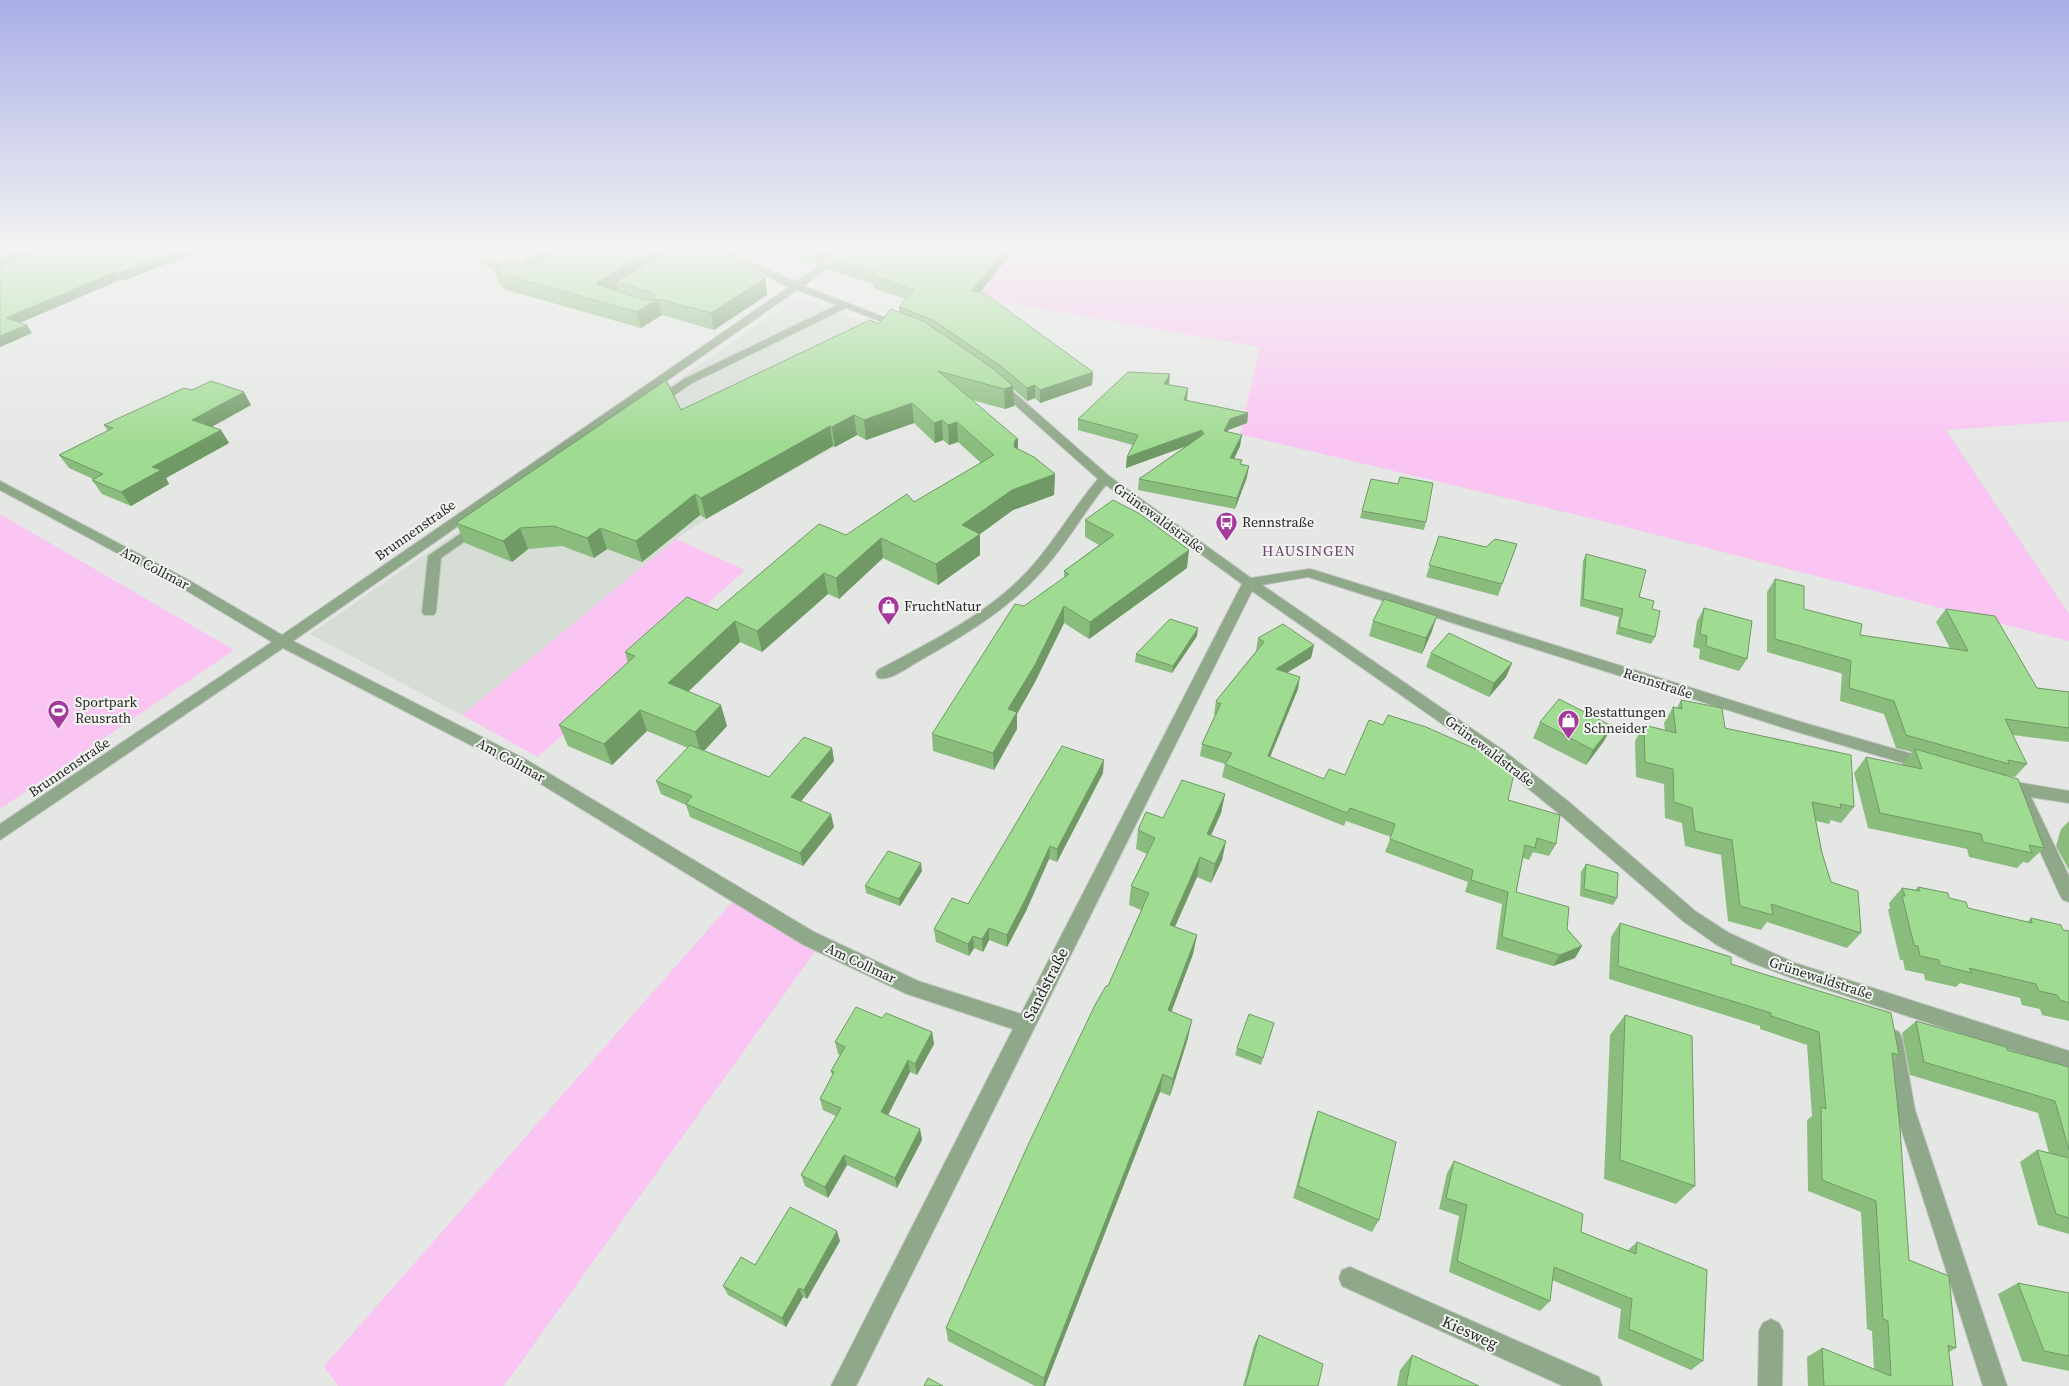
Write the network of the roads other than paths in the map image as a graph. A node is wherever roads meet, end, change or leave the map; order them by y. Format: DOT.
graph roads {
  1 [pos="752,316"];
  2 [pos="823,316"];
  3 [pos="874,316"];
  4 [pos="920,333"];
  5 [pos="990,378"];
  6 [pos="649,408"];
  7 [pos="1105,479"];
  8 [pos="0,484"];
  9 [pos="491,516"];
  10 [pos="1249,583"];
  11 [pos="429,612"];
  12 [pos="282,642"];
  13 [pos="883,674"];
  14 [pos="1943,769"];
  15 [pos="1991,782"];
  16 [pos="2019,790"];
  17 [pos="2069,797"];
  18 [pos="0,833"];
  19 [pos="2069,895"];
  20 [pos="1884,999"];
  21 [pos="1025,1024"];
  22 [pos="2069,1060"];
  23 [pos="1350,1278"];
  24 [pos="1771,1331"];
  25 [pos="843,1386"];
  26 [pos="1590,1386"];
  27 [pos="1770,1386"];
  28 [pos="1995,1386"];
  1 -- 12 [label="street, Brunnenstraße"];
  2 -- 6 [label="street"];
  3 -- 4 [label="street"];
  5 -- 7 [label="street, Grünewaldstraße"];
  7 -- 10 [label="street, Grünewaldstraße"];
  7 -- 13 [label="street, Grünewaldstraße"];
  8 -- 12 [label="street, Am Collmar"];
  9 -- 11 [label="street"];
  10 -- 14 [label="street, Rennstraße"];
  10 -- 20 [label="street, Grünewaldstraße"];
  10 -- 21 [label="street, Sandstraße"];
  12 -- 18 [label="street, Brunnenstraße"];
  12 -- 21 [label="street, Am Collmar"];
  15 -- 16 [label="street"];
  16 -- 17 [label="street"];
  16 -- 19 [label="street"];
  20 -- 22 [label="street, Grünewaldstraße"];
  20 -- 28 [label="street, Grünewaldstraße"];
  21 -- 25 [label="street, Sandstraße"];
  23 -- 26 [label="street, Kiesweg"];
  24 -- 27 [label="street"];
}
